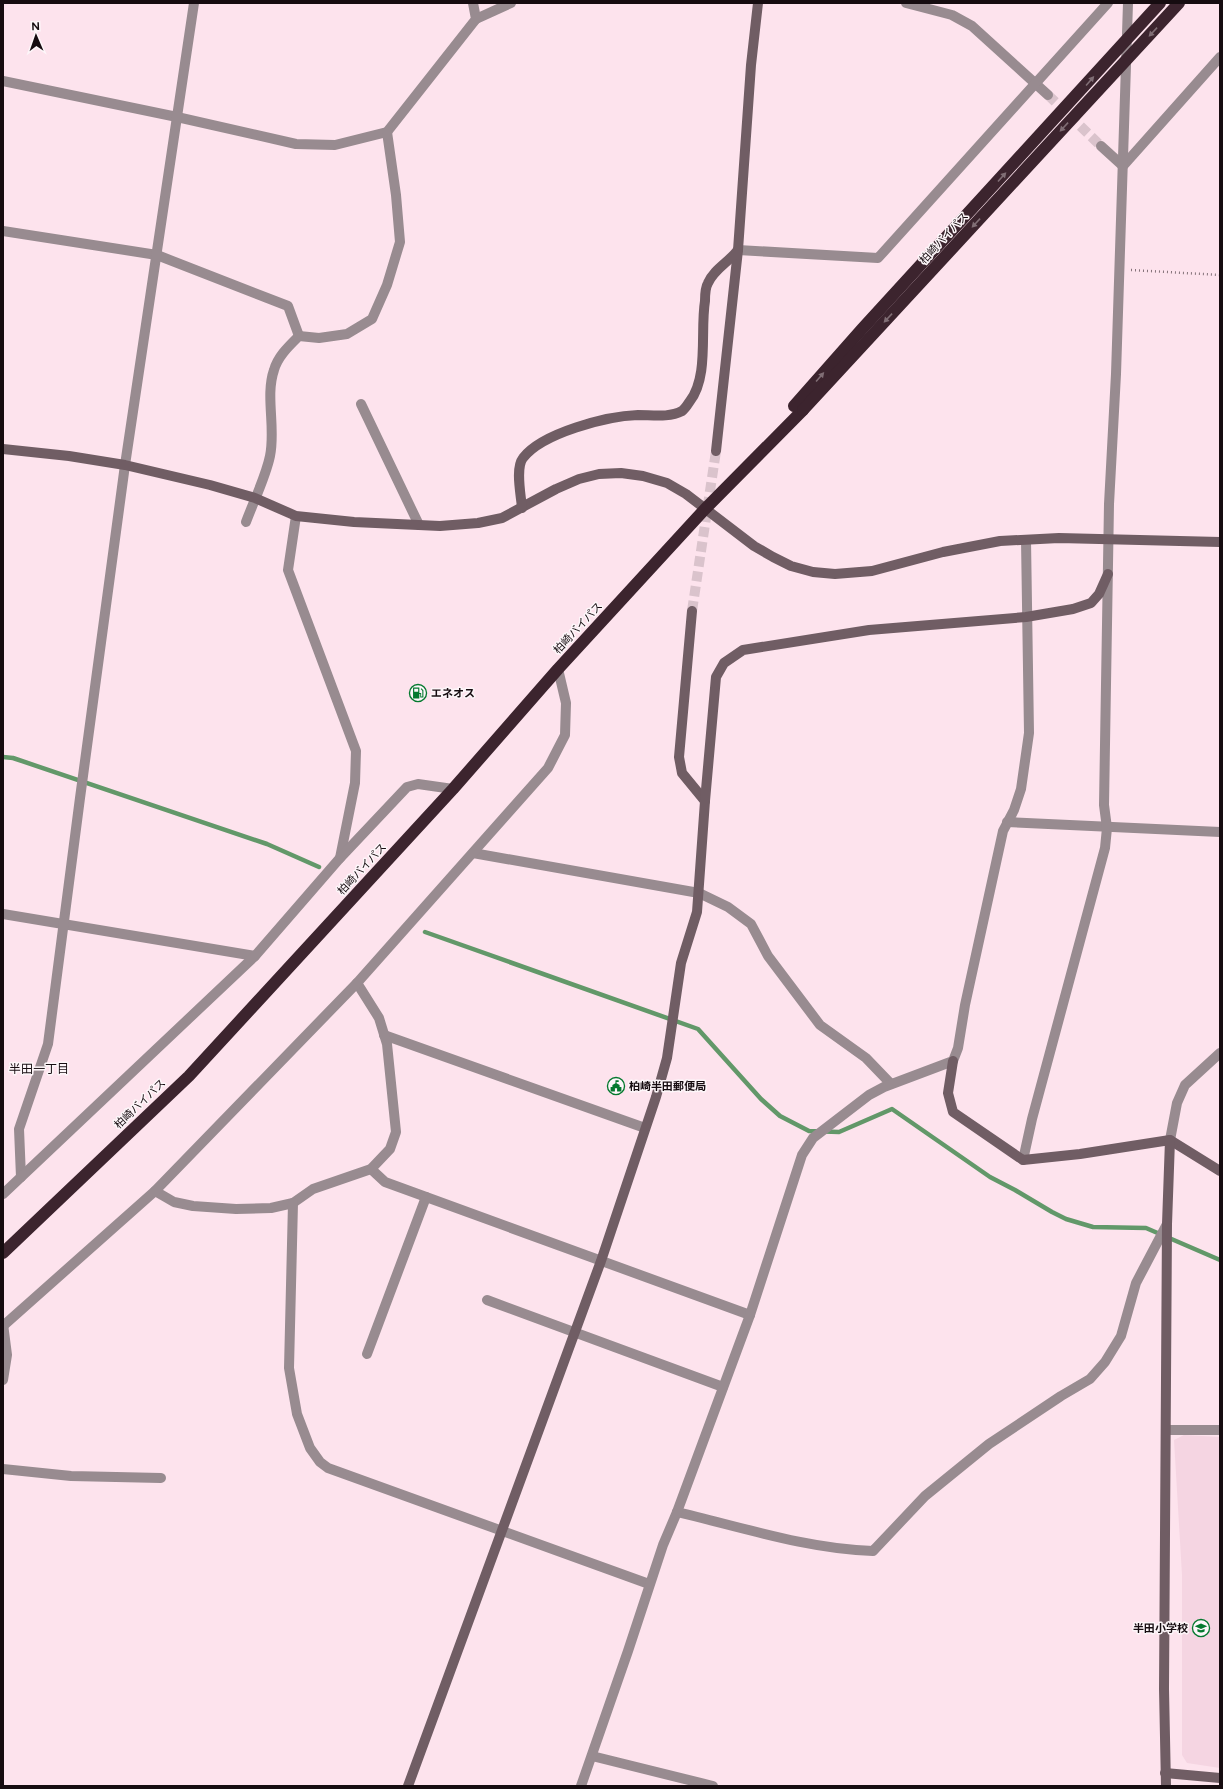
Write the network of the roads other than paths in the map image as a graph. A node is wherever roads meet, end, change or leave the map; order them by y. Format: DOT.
graph roads {
  1 [pos="194,3"];
  2 [pos="473,3"];
  3 [pos="511,3"];
  4 [pos="758,3"];
  5 [pos="906,3"];
  6 [pos="1108,3"];
  7 [pos="1128,3"];
  8 [pos="1160,3"];
  9 [pos="1179,3"];
  10 [pos="476,19"];
  11 [pos="1220,57"];
  12 [pos="3,81"];
  13 [pos="1035,84"];
  14 [pos="1048,95"];
  15 [pos="177,117"];
  16 [pos="387,132"];
  17 [pos="1101,146"];
  18 [pos="1122,166"];
  19 [pos="3,231"];
  20 [pos="738,250"];
  21 [pos="157,255"];
  22 [pos="299,336"];
  23 [pos="361,404"];
  24 [pos="799,408"];
  25 [pos="3,449"];
  26 [pos="716,451"];
  27 [pos="125,465"];
  28 [pos="255,498"];
  29 [pos="522,508"];
  30 [pos="705,509"];
  31 [pos="296,516"];
  32 [pos="246,522"];
  33 [pos="419,525"];
  34 [pos="1109,539"];
  35 [pos="1026,540"];
  36 [pos="1220,542"];
  37 [pos="1108,574"];
  38 [pos="692,611"];
  39 [pos="1026,618"];
  40 [pos="558,669"];
  41 [pos="452,789"];
  42 [pos="705,801"];
  43 [pos="1007,822"];
  44 [pos="1107,828"];
  45 [pos="1220,832"];
  46 [pos="473,853"];
  47 [pos="340,858"];
  48 [pos="699,893"];
  49 [pos="3,914"];
  50 [pos="64,924"];
  51 [pos="255,956"];
  52 [pos="357,983"];
  53 [pos="384,1034"];
  54 [pos="1220,1053"];
  55 [pos="953,1061"];
  56 [pos="891,1084"];
  57 [pos="645,1128"];
  58 [pos="1170,1140"];
  59 [pos="1023,1160"];
  60 [pos="371,1169"];
  61 [pos="1220,1172"];
  62 [pos="21,1177"];
  63 [pos="155,1191"];
  64 [pos="3,1194"];
  65 [pos="426,1197"];
  66 [pos="293,1203"];
  67 [pos="1167,1224"];
  68 [pos="3,1253"];
  69 [pos="600,1261"];
  70 [pos="487,1300"];
  71 [pos="750,1315"];
  72 [pos="3,1325"];
  73 [pos="574,1333"];
  74 [pos="367,1354"];
  75 [pos="3,1380"];
  76 [pos="723,1387"];
  77 [pos="1166,1430"];
  78 [pos="1220,1430"];
  79 [pos="3,1469"];
  80 [pos="161,1478"];
  81 [pos="677,1512"];
  82 [pos="501,1531"];
  83 [pos="649,1584"];
  84 [pos="592,1756"];
  85 [pos="1165,1773"];
  86 [pos="1220,1778"];
  87 [pos="408,1786"];
  88 [pos="581,1786"];
  89 [pos="713,1786"];
  90 [pos="1166,1786"];
  1 -- 15 [label="street"];
  2 -- 10 [label="street"];
  3 -- 10 [label="street"];
  4 -- 20 [label="street"];
  5 -- 13 [label="street"];
  6 -- 13 [label="street"];
  7 -- 18 [label="street"];
  24 -- 8 [label="highway, 柏崎バイパス, one-way, bridge"];
  9 -- 24 [label="highway, 柏崎バイパス, one-way, bridge"];
  10 -- 16 [label="street"];
  11 -- 18 [label="street"];
  12 -- 15 [label="street"];
  13 -- 14 [label="street"];
  13 -- 20 [label="street"];
  15 -- 16 [label="street"];
  15 -- 21 [label="street"];
  16 -- 22 [label="street"];
  17 -- 18 [label="street"];
  18 -- 34 [label="street"];
  19 -- 21 [label="street"];
  20 -- 26 [label="street"];
  20 -- 29 [label="street"];
  21 -- 22 [label="street"];
  21 -- 27 [label="street"];
  22 -- 28 [label="street"];
  23 -- 33 [label="street"];
  24 -- 30 [label="highway, 柏崎バイパス"];
  25 -- 27 [label="street"];
  27 -- 28 [label="street"];
  27 -- 50 [label="street"];
  28 -- 31 [label="street"];
  28 -- 32 [label="street"];
  29 -- 30 [label="street"];
  29 -- 33 [label="street"];
  30 -- 35 [label="street"];
  30 -- 40 [label="highway, 柏崎バイパス"];
  31 -- 33 [label="street"];
  31 -- 47 [label="street"];
  34 -- 35 [label="street"];
  34 -- 36 [label="street"];
  34 -- 37 [label="street"];
  35 -- 39 [label="street"];
  37 -- 39 [label="street"];
  37 -- 44 [label="street"];
  38 -- 42 [label="street"];
  39 -- 42 [label="street"];
  39 -- 43 [label="street"];
  40 -- 41 [label="highway, 柏崎バイパス"];
  40 -- 46 [label="street"];
  41 -- 47 [label="street"];
  41 -- 68 [label="highway, 柏崎バイパス"];
  42 -- 48 [label="street"];
  43 -- 44 [label="street"];
  43 -- 55 [label="street"];
  44 -- 45 [label="street"];
  44 -- 59 [label="street"];
  46 -- 48 [label="street"];
  46 -- 52 [label="street"];
  47 -- 51 [label="street"];
  48 -- 56 [label="street"];
  48 -- 57 [label="street"];
  49 -- 50 [label="street"];
  50 -- 51 [label="street"];
  50 -- 62 [label="street"];
  51 -- 62 [label="street"];
  52 -- 53 [label="street"];
  52 -- 63 [label="street"];
  53 -- 57 [label="street"];
  53 -- 60 [label="street"];
  54 -- 58 [label="street"];
  55 -- 56 [label="street"];
  55 -- 59 [label="street"];
  56 -- 71 [label="street"];
  57 -- 69 [label="street"];
  58 -- 59 [label="street"];
  58 -- 61 [label="street"];
  58 -- 67 [label="street"];
  60 -- 65 [label="street"];
  60 -- 66 [label="street"];
  62 -- 64 [label="street"];
  63 -- 66 [label="street"];
  63 -- 72 [label="street"];
  65 -- 69 [label="street"];
  65 -- 74 [label="street"];
  66 -- 82 [label="street"];
  67 -- 77 [label="street"];
  67 -- 81 [label="street"];
  69 -- 71 [label="street"];
  69 -- 73 [label="street"];
  70 -- 73 [label="street"];
  71 -- 76 [label="street"];
  72 -- 75 [label="street"];
  73 -- 76 [label="street"];
  73 -- 82 [label="street"];
  76 -- 81 [label="street"];
  77 -- 78 [label="street"];
  77 -- 85 [label="street"];
  79 -- 80 [label="street"];
  81 -- 83 [label="street"];
  82 -- 83 [label="street"];
  82 -- 87 [label="street"];
  83 -- 84 [label="street"];
  84 -- 88 [label="street"];
  84 -- 89 [label="street"];
  85 -- 86 [label="street"];
  85 -- 90 [label="street"];
}
